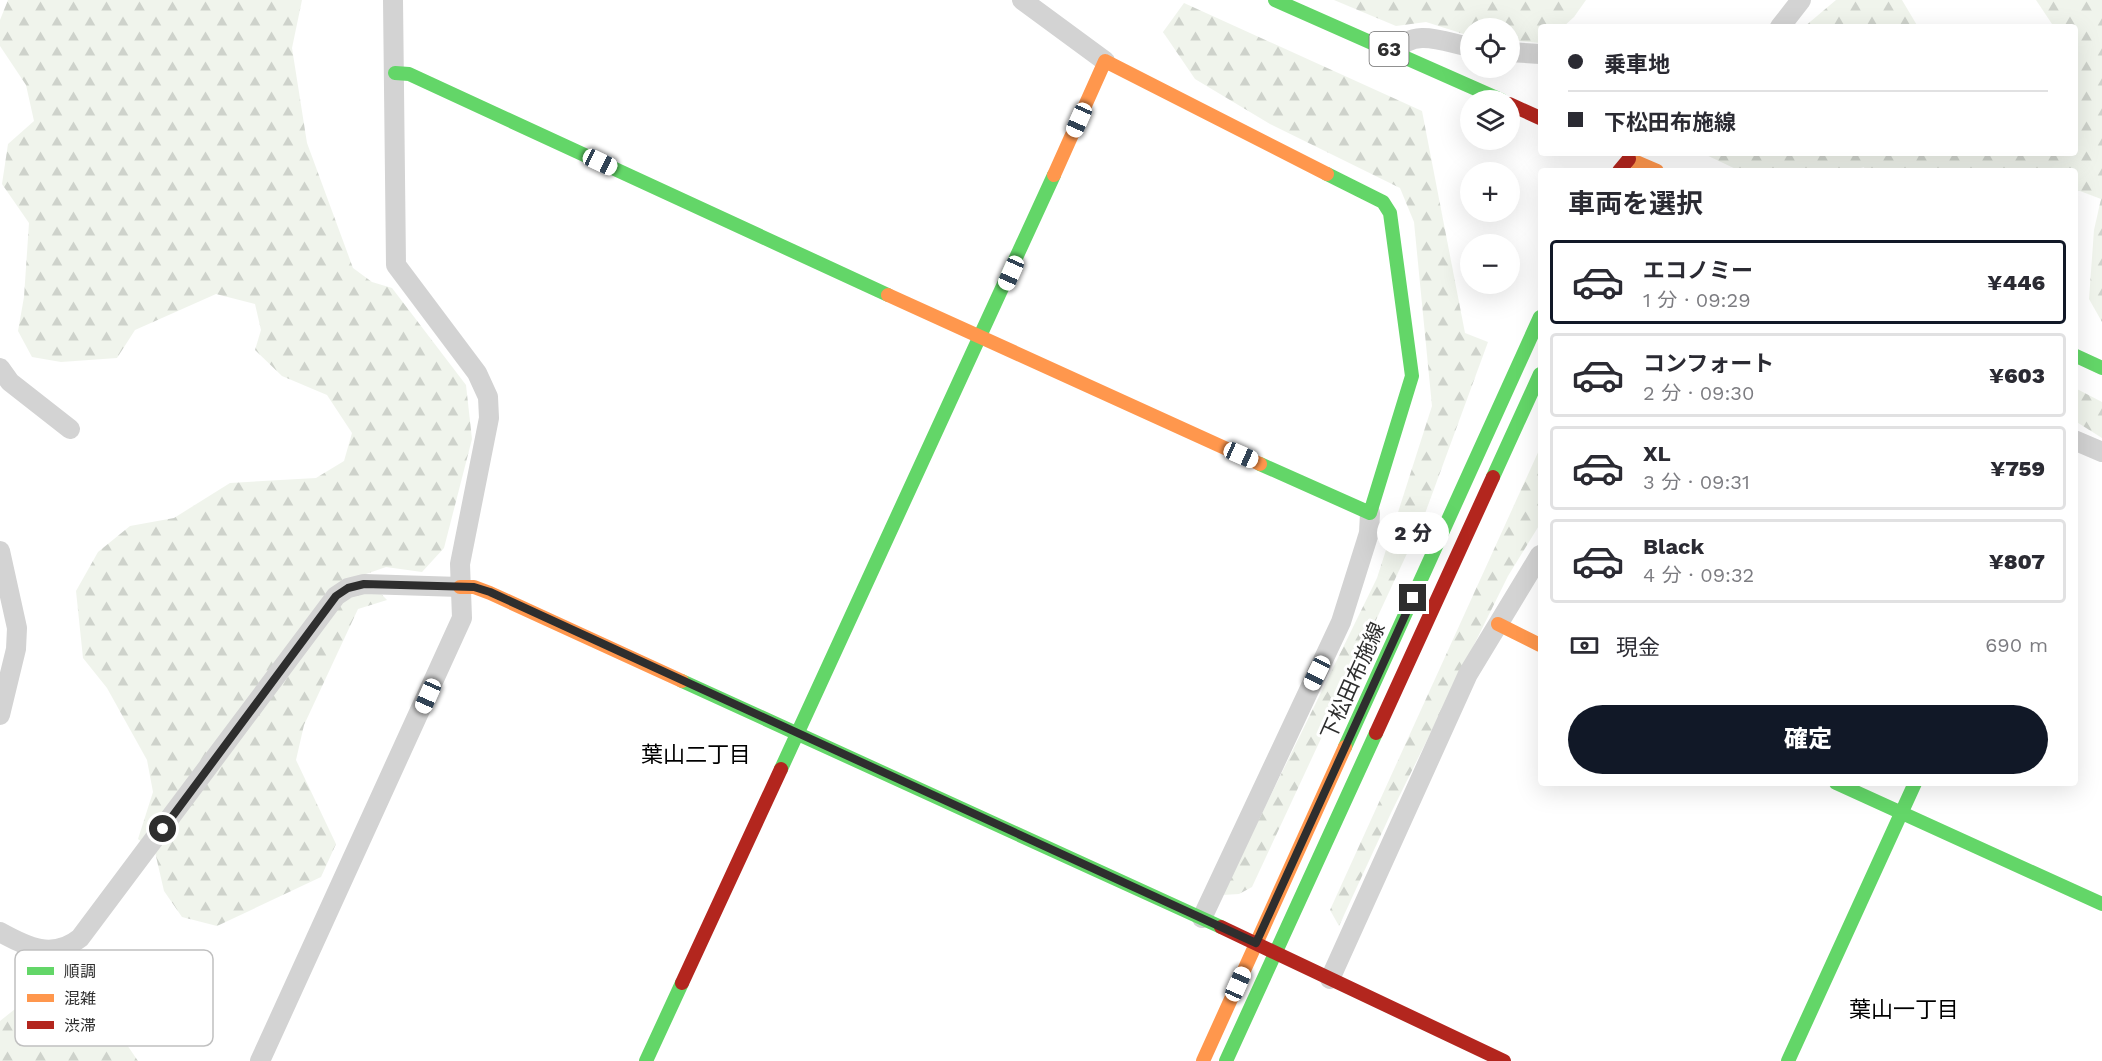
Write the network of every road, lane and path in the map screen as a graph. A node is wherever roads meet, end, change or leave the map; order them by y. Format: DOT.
graph roads {
  1 [pos="393,0"];
  2 [pos="1022,0"];
  3 [pos="1275,0"];
  4 [pos="1801,0"];
  5 [pos="1782,24"];
  6 [pos="1460,44"];
  7 [pos="1395,52"];
  8 [pos="1520,53"];
  9 [pos="1538,54"];
  10 [pos="1105,61"];
  11 [pos="395,73"];
  12 [pos="1479,90"];
  13 [pos="1520,109"];
  14 [pos="1538,117"];
  15 [pos="1624,161"];
  16 [pos="1647,168"];
  17 [pos="1538,322"];
  18 [pos="981,338"];
  19 [pos="2078,357"];
  20 [pos="0,368"];
  21 [pos="2102,368"];
  22 [pos="1538,378"];
  23 [pos="70,429"];
  24 [pos="2078,442"];
  25 [pos="2102,452"];
  26 [pos="1370,513"];
  27 [pos="0,552"];
  28 [pos="1538,558"];
  29 [pos="460,588"];
  30 [pos="1498,624"];
  31 [pos="1538,644"];
  32 [pos="4,681"];
  33 [pos="0,715"];
  34 [pos="796,733"];
  35 [pos="1842,786"];
  36 [pos="1914,786"];
  37 [pos="1902,814"];
  38 [pos="2102,904"];
  39 [pos="1202,918"];
  40 [pos="0,933"];
  41 [pos="1256,943"];
  42 [pos="1276,954"];
  43 [pos="1330,979"];
  44 [pos="261,1061"];
  45 [pos="646,1061"];
  46 [pos="1203,1061"];
  47 [pos="1226,1061"];
  48 [pos="1504,1061"];
  49 [pos="1788,1061"];
  1 -- 11 [label="street"];
  2 -- 10 [label="street"];
  3 -- 7 [label="street, 63"];
  4 -- 5 [label="street"];
  6 -- 7 [label="street"];
  7 -- 12 [label="street, 63"];
  8 -- 9 [label="street"];
  10 -- 18 [label="street"];
  10 -- 26 [label="street"];
  11 -- 18 [label="street"];
  11 -- 29 [label="street"];
  13 -- 14 [label="street"];
  15 -- 16 [label="street"];
  17 -- 41 [label="street, 下松田布施線"];
  18 -- 26 [label="street"];
  18 -- 34 [label="street"];
  19 -- 21 [label="street"];
  20 -- 23 [label="street"];
  22 -- 42 [label="street, 下松田布施線"];
  24 -- 25 [label="street"];
  26 -- 39 [label="street"];
  27 -- 32 [label="street"];
  28 -- 30 [label="street"];
  29 -- 34 [label="street"];
  29 -- 40 [label="street"];
  29 -- 44 [label="street"];
  30 -- 31 [label="street"];
  30 -- 43 [label="street"];
  32 -- 33 [label="street"];
  34 -- 39 [label="street"];
  34 -- 45 [label="street"];
  35 -- 37 [label="street"];
  36 -- 37 [label="street"];
  37 -- 38 [label="street"];
  37 -- 49 [label="street"];
  39 -- 41 [label="street"];
  41 -- 42 [label="street"];
  41 -- 46 [label="street, 下松田布施線"];
  42 -- 43 [label="street"];
  42 -- 47 [label="street, 下松田布施線"];
  43 -- 48 [label="street"];
}
